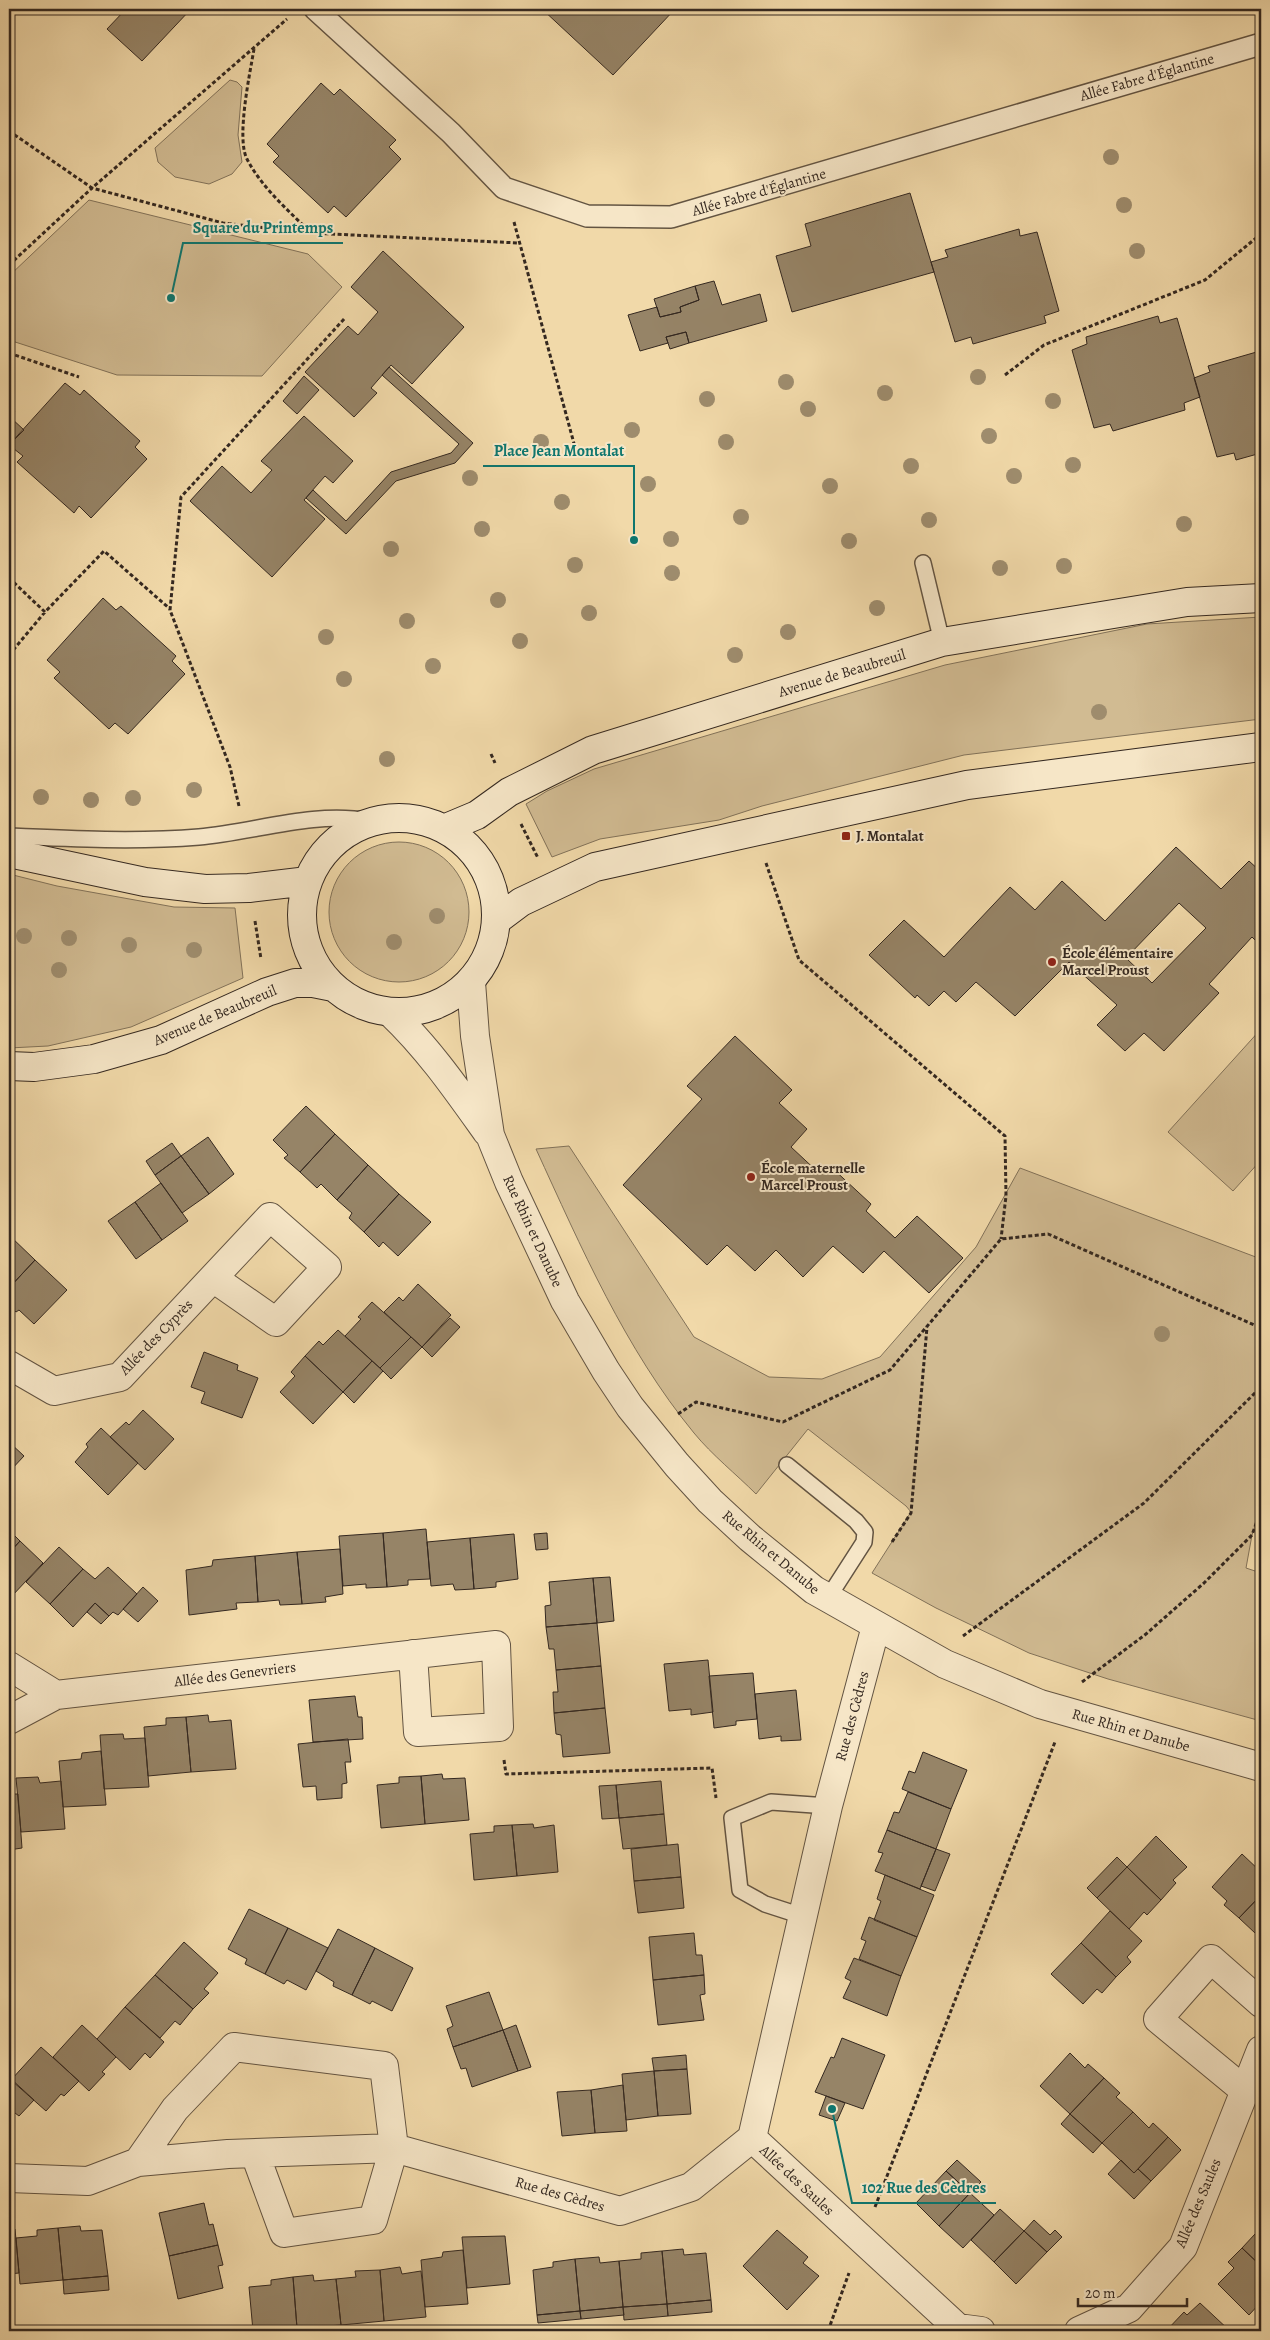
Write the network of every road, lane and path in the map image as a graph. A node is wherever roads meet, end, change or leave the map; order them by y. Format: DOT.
graph roads {
  1 [pos="315,9"];
  2 [pos="291,15"];
  3 [pos="1261,44"];
  4 [pos="254,48"];
  5 [pos="9,131"];
  6 [pos="92,188"];
  7 [pos="504,188"];
  8 [pos="310,233"];
  9 [pos="1261,234"];
  10 [pos="519,243"];
  11 [pos="9,266"];
  12 [pos="345,318"];
  13 [pos="9,353"];
  14 [pos="1005,375"];
  15 [pos="79,377"];
  16 [pos="576,451"];
  17 [pos="923,563"];
  18 [pos="9,578"];
  19 [pos="1261,598"];
  20 [pos="170,610"];
  21 [pos="45,612"];
  22 [pos="942,642"];
  23 [pos="9,655"];
  24 [pos="1261,747"];
  25 [pos="492,754"];
  26 [pos="509,792"];
  27 [pos="240,808"];
  28 [pos="369,821"];
  29 [pos="446,828"];
  30 [pos="9,836"];
  31 [pos="9,854"];
  32 [pos="764,856"];
  33 [pos="308,880"];
  34 [pos="552,885"];
  35 [pos="254,914"];
  36 [pos="498,920"];
  37 [pos="262,962"];
  38 [pos="472,982"];
  39 [pos="333,987"];
  40 [pos="391,1012"];
  41 [pos="9,1066"];
  42 [pos="490,1135"];
  43 [pos="1001,1239"];
  44 [pos="213,1278"];
  45 [pos="927,1327"];
  46 [pos="1261,1328"];
  47 [pos="9,1365"];
  48 [pos="1261,1387"];
  49 [pos="674,1417"];
  50 [pos="787,1465"];
  51 [pos="1261,1510"];
  52 [pos="892,1543"];
  53 [pos="828,1598"];
  54 [pos="876,1626"];
  55 [pos="958,1640"];
  56 [pos="413,1654"];
  57 [pos="9,1666"];
  58 [pos="1079,1685"];
  59 [pos="56,1695"];
  60 [pos="1067,1711"];
  61 [pos="9,1720"];
  62 [pos="499,1727"];
  63 [pos="1261,1767"];
  64 [pos="828,1806"];
  65 [pos="732,1818"];
  66 [pos="802,1916"];
  67 [pos="1261,2004"];
  68 [pos="1261,2050"];
  69 [pos="1244,2090"];
  70 [pos="752,2138"];
  71 [pos="394,2148"];
  72 [pos="255,2154"];
  73 [pos="138,2162"];
  74 [pos="9,2178"];
  75 [pos="862,2240"];
  76 [pos="828,2331"];
  77 [pos="981,2331"];
  78 [pos="1079,2331"];
  1 -- 7 [label="street, Allée Fabre d'Églantine"];
  2 -- 4 [label="path"];
  3 -- 7 [label="street, Allée Fabre d'Églantine"];
  4 -- 6 [label="path"];
  4 -- 8 [label="path"];
  5 -- 6 [label="path"];
  6 -- 8 [label="path"];
  6 -- 11 [label="path"];
  7 -- 10 [label="path"];
  8 -- 10 [label="path"];
  9 -- 14 [label="path"];
  10 -- 16 [label="path"];
  12 -- 20 [label="path"];
  13 -- 15 [label="path"];
  17 -- 22 [label="lane"];
  18 -- 21 [label="path"];
  19 -- 22 [label="street, Avenue de Beaubreuil"];
  20 -- 21 [label="path"];
  20 -- 27 [label="path"];
  21 -- 23 [label="path"];
  22 -- 26 [label="street, Avenue de Beaubreuil"];
  24 -- 34 [label="street"];
  25 -- 26 [label="path"];
  26 -- 29 [label="street, Avenue de Beaubreuil"];
  26 -- 34 [label="path"];
  28 -- 29 [label="street, Avenue de Beaubreuil"];
  28 -- 30 [label="lane"];
  28 -- 33 [label="street, Avenue de Beaubreuil"];
  29 -- 36 [label="street, Avenue de Beaubreuil"];
  31 -- 33 [label="street"];
  32 -- 43 [label="path"];
  33 -- 39 [label="street, Avenue de Beaubreuil"];
  34 -- 36 [label="street"];
  35 -- 37 [label="path"];
  36 -- 38 [label="street, Avenue de Beaubreuil"];
  38 -- 40 [label="street, Avenue de Beaubreuil"];
  38 -- 42 [label="street, Rue Rhin et Danube"];
  39 -- 40 [label="street, Avenue de Beaubreuil"];
  39 -- 41 [label="street, Avenue de Beaubreuil"];
  40 -- 42 [label="street, Rue Rhin et Danube"];
  42 -- 53 [label="street, Rue Rhin et Danube"];
  43 -- 45 [label="path"];
  43 -- 46 [label="path"];
  44 -- 47 [label="street, Allée des Cyprès"];
  45 -- 49 [label="path"];
  45 -- 52 [label="path"];
  48 -- 55 [label="path"];
  50 -- 53 [label="lane"];
  51 -- 58 [label="path"];
  53 -- 54 [label="street, Rue Rhin et Danube"];
  54 -- 60 [label="street, Rue Rhin et Danube"];
  54 -- 64 [label="street, Rue des Cèdres"];
  56 -- 59 [label="street, Allée des Genevriers"];
  56 -- 62 [label="street"];
  56 -- 62 [label="street, Allée des Genevriers"];
  57 -- 59 [label="street"];
  59 -- 61 [label="street, Allée des Genevriers"];
  60 -- 63 [label="street, Rue Rhin et Danube"];
  60 -- 75 [label="path"];
  62 -- 65 [label="path"];
  64 -- 65 [label="lane"];
  64 -- 66 [label="street, Rue des Cèdres"];
  65 -- 66 [label="lane"];
  66 -- 70 [label="street, Rue des Cèdres"];
  67 -- 69 [label="street"];
  68 -- 69 [label="street, Allée des Saules"];
  69 -- 78 [label="street, Allée des Saules"];
  70 -- 71 [label="street, Rue des Cèdres"];
  70 -- 75 [label="street, Allée des Saules"];
  71 -- 72 [label="street, Rue des Cèdres"];
  71 -- 72 [label="street"];
  71 -- 73 [label="street"];
  72 -- 73 [label="street, Rue des Cèdres"];
  73 -- 74 [label="street, Rue des Cèdres"];
  75 -- 76 [label="path"];
  75 -- 77 [label="street, Allée des Saules"];
}
